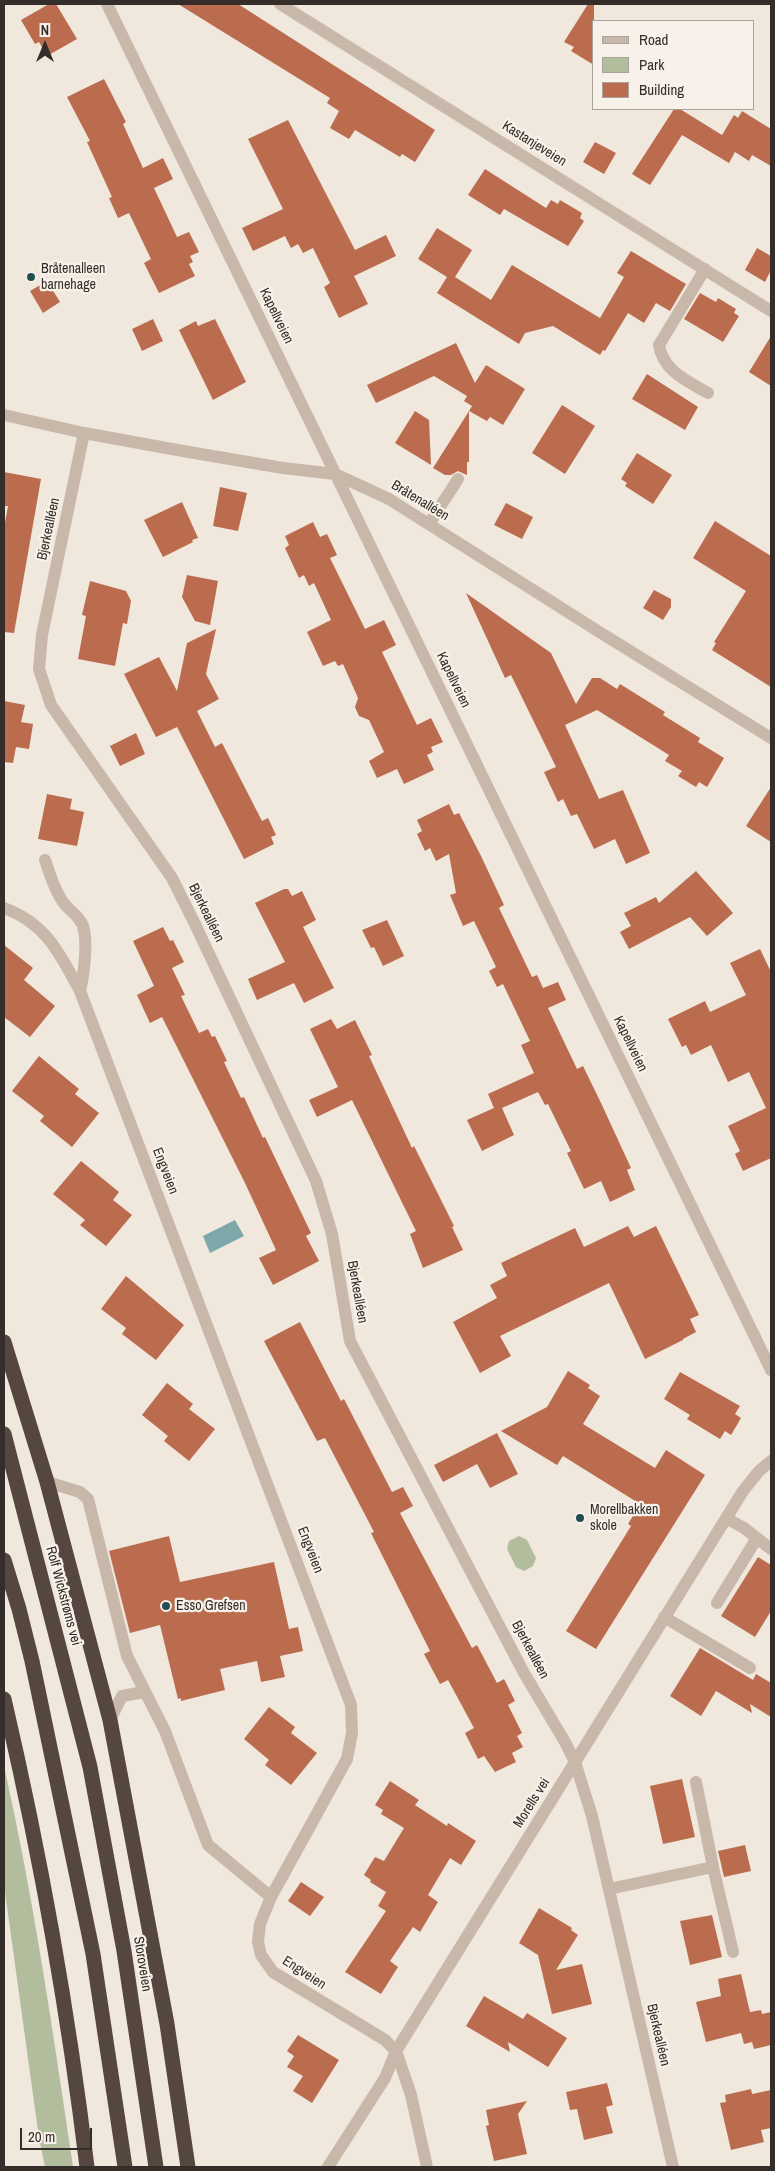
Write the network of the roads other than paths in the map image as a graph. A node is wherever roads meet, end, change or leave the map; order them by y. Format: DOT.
graph roads {
  1 [pos="107,4"];
  2 [pos="280,4"];
  3 [pos="705,269"];
  4 [pos="771,311"];
  5 [pos="708,393"];
  6 [pos="4,415"];
  7 [pos="84,433"];
  8 [pos="335,474"];
  9 [pos="458,479"];
  10 [pos="429,524"];
  11 [pos="771,738"];
  12 [pos="45,860"];
  13 [pos="4,908"];
  14 [pos="80,991"];
  15 [pos="4,1342"];
  16 [pos="771,1370"];
  17 [pos="4,1434"];
  18 [pos="771,1461"];
  19 [pos="47,1482"];
  20 [pos="726,1518"];
  21 [pos="757,1538"];
  22 [pos="771,1550"];
  23 [pos="4,1560"];
  24 [pos="717,1603"];
  25 [pos="664,1617"];
  26 [pos="750,1668"];
  27 [pos="144,1692"];
  28 [pos="4,1699"];
  29 [pos="110,1720"];
  30 [pos="574,1762"];
  31 [pos="90,1767"];
  32 [pos="696,1782"];
  33 [pos="713,1867"];
  34 [pos="609,1889"];
  35 [pos="271,1897"];
  36 [pos="734,1952"];
  37 [pos="396,2051"];
  38 [pos="88,2167"];
  39 [pos="125,2167"];
  40 [pos="156,2167"];
  41 [pos="188,2167"];
  42 [pos="328,2167"];
  43 [pos="427,2167"];
  44 [pos="673,2167"];
  1 -- 8 [label="street, Kapellveien"];
  2 -- 3 [label="street, Kastanjeveien"];
  3 -- 4 [label="street, Kastanjeveien"];
  3 -- 5 [label="street"];
  6 -- 7 [label="street, Bråtenalléen"];
  7 -- 8 [label="street, Bråtenalléen"];
  7 -- 30 [label="street, Bjerkealléen"];
  8 -- 10 [label="street, Bråtenalléen"];
  8 -- 16 [label="street, Kapellveien"];
  9 -- 10 [label="street"];
  10 -- 11 [label="street, Bråtenalléen"];
  12 -- 14 [label="street"];
  13 -- 14 [label="street, Engveien"];
  14 -- 35 [label="street, Engveien"];
  15 -- 19 [label="highway"];
  17 -- 31 [label="highway, Rolf Wickstrøms vei"];
  18 -- 20 [label="street, Morells vei"];
  19 -- 27 [label="street"];
  19 -- 29 [label="highway"];
  20 -- 21 [label="street"];
  20 -- 25 [label="street, Morells vei"];
  21 -- 22 [label="street"];
  21 -- 24 [label="street"];
  23 -- 39 [label="highway"];
  25 -- 26 [label="street"];
  25 -- 30 [label="street, Morells vei"];
  27 -- 29 [label="street"];
  27 -- 35 [label="street"];
  28 -- 38 [label="highway"];
  29 -- 41 [label="highway"];
  30 -- 34 [label="street, Bjerkealléen"];
  30 -- 37 [label="street, Morells vei"];
  31 -- 40 [label="highway, Storoveien"];
  32 -- 33 [label="street"];
  33 -- 34 [label="street"];
  33 -- 36 [label="street"];
  34 -- 44 [label="street, Bjerkealléen"];
  35 -- 37 [label="street, Engveien"];
  37 -- 42 [label="street, Morells vei"];
  37 -- 43 [label="street"];
}
